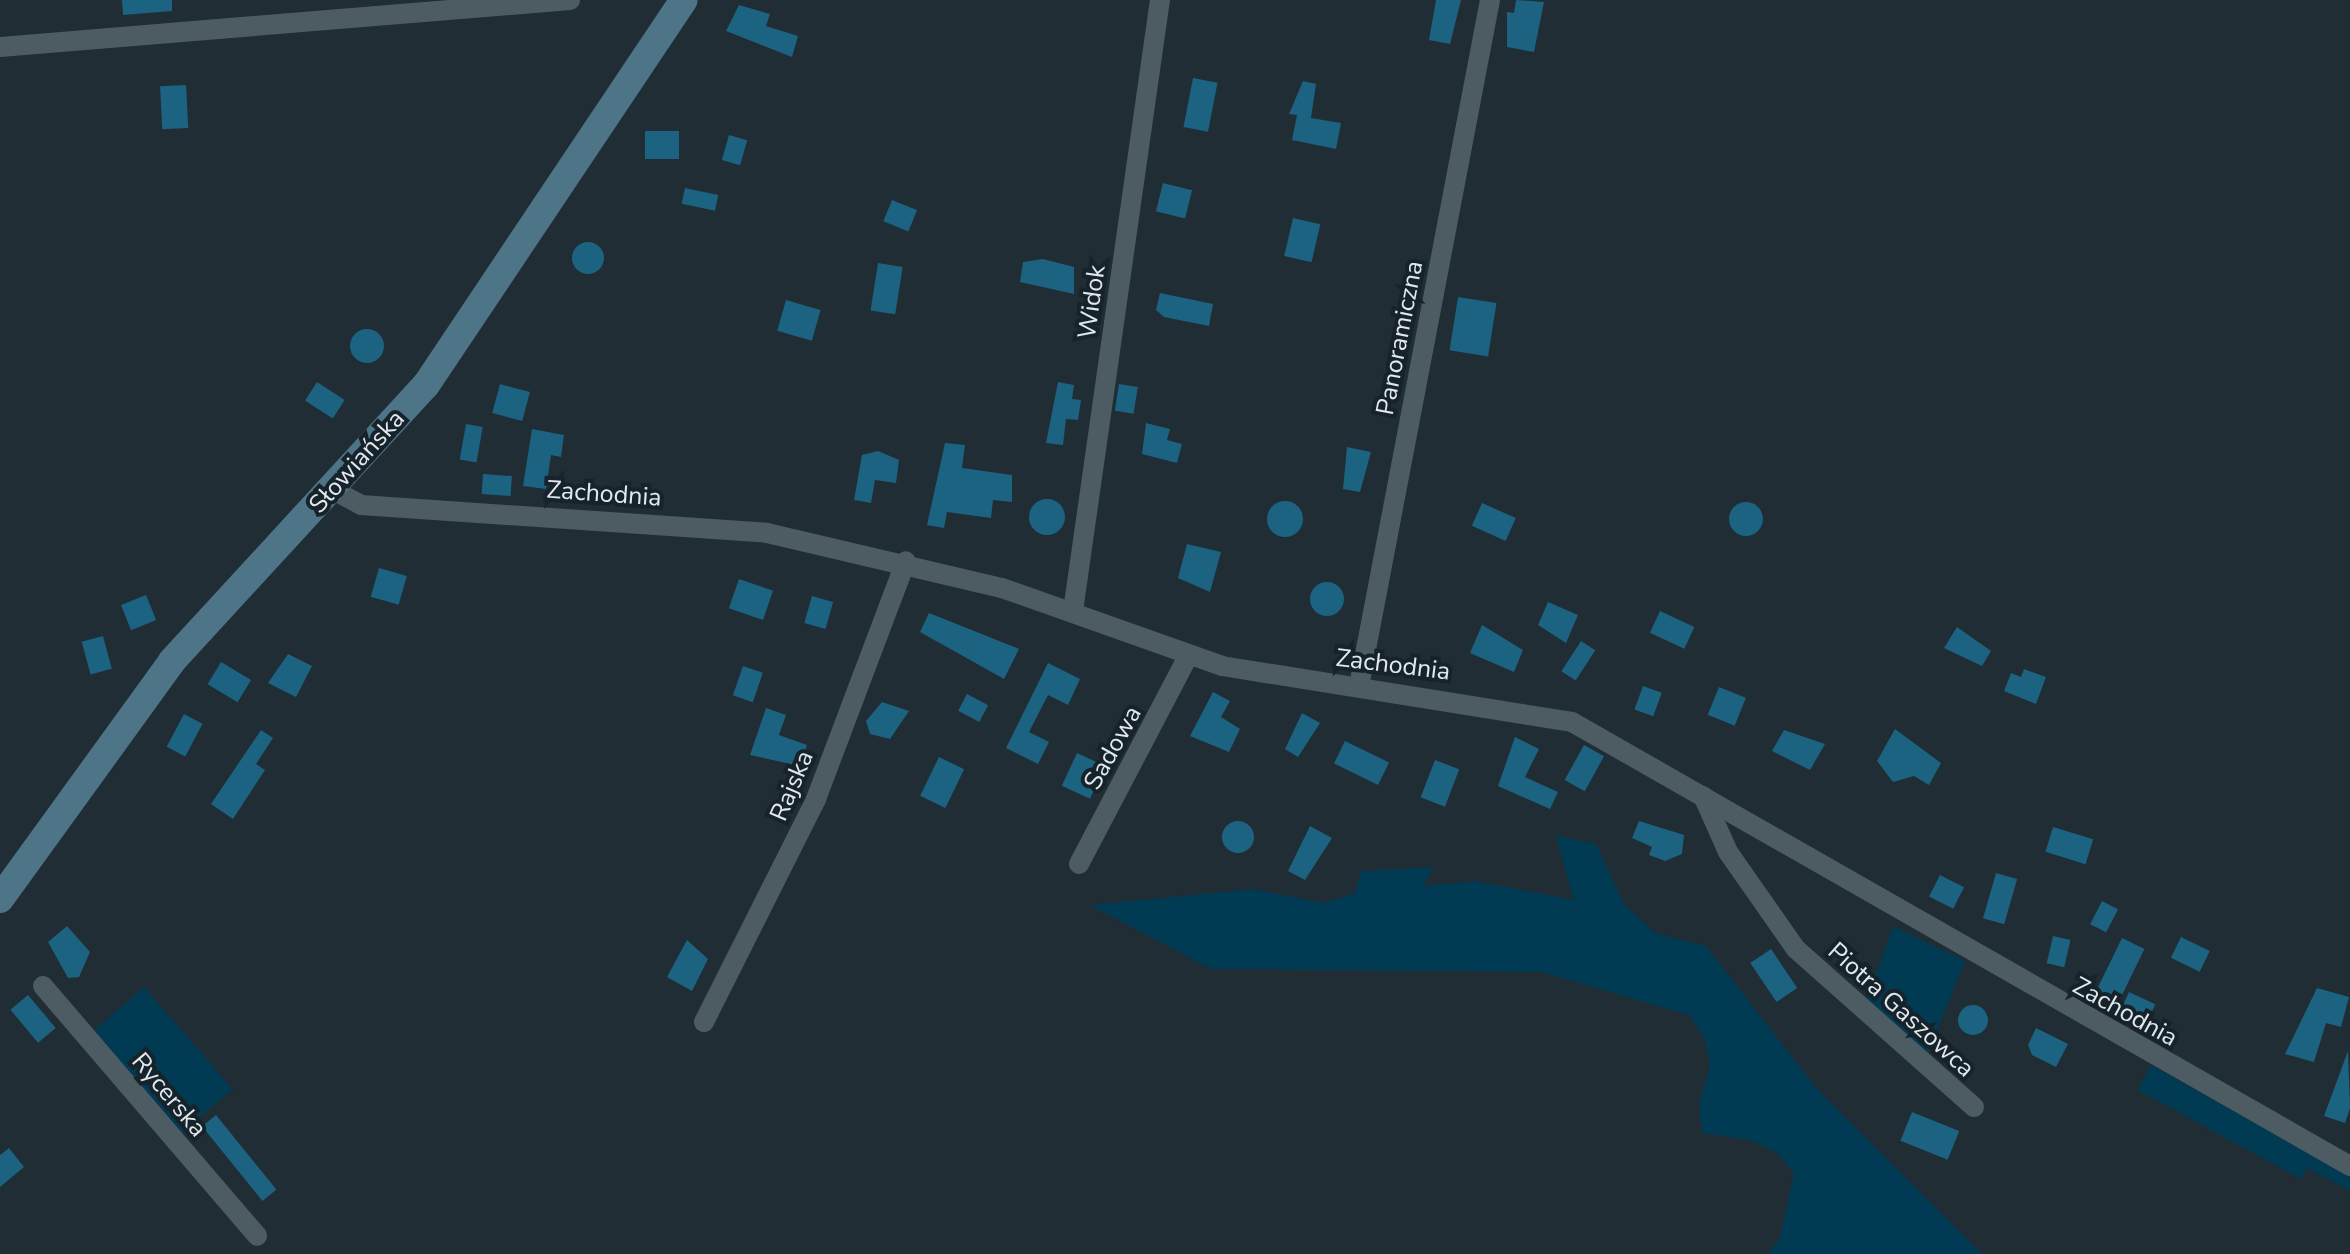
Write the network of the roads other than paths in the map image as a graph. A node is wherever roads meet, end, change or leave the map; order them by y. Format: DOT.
graph roads {
  1 [pos="570,0"];
  2 [pos="684,0"];
  3 [pos="1160,0"];
  4 [pos="1490,0"];
  5 [pos="0,47"];
  6 [pos="335,491"];
  7 [pos="906,561"];
  8 [pos="1073,611"];
  9 [pos="1188,656"];
  10 [pos="1360,686"];
  11 [pos="1703,796"];
  12 [pos="1079,864"];
  13 [pos="0,899"];
  14 [pos="44,986"];
  15 [pos="704,1022"];
  16 [pos="1974,1107"];
  17 [pos="2350,1166"];
  18 [pos="256,1236"];
  1 -- 5 [label="street"];
  2 -- 6 [label="street, Słowiańska"];
  3 -- 8 [label="street, Widok"];
  4 -- 10 [label="street, Panoramiczna"];
  6 -- 7 [label="street, Zachodnia"];
  6 -- 13 [label="street, Słowiańska"];
  7 -- 8 [label="street, Zachodnia"];
  7 -- 15 [label="street, Rajska"];
  8 -- 9 [label="street, Zachodnia"];
  9 -- 10 [label="street, Zachodnia"];
  9 -- 12 [label="street, Sadowa"];
  10 -- 11 [label="street, Zachodnia"];
  11 -- 16 [label="street, Piotra Gaszowca"];
  11 -- 17 [label="street, Zachodnia"];
  14 -- 18 [label="street, Rycerska"];
}
